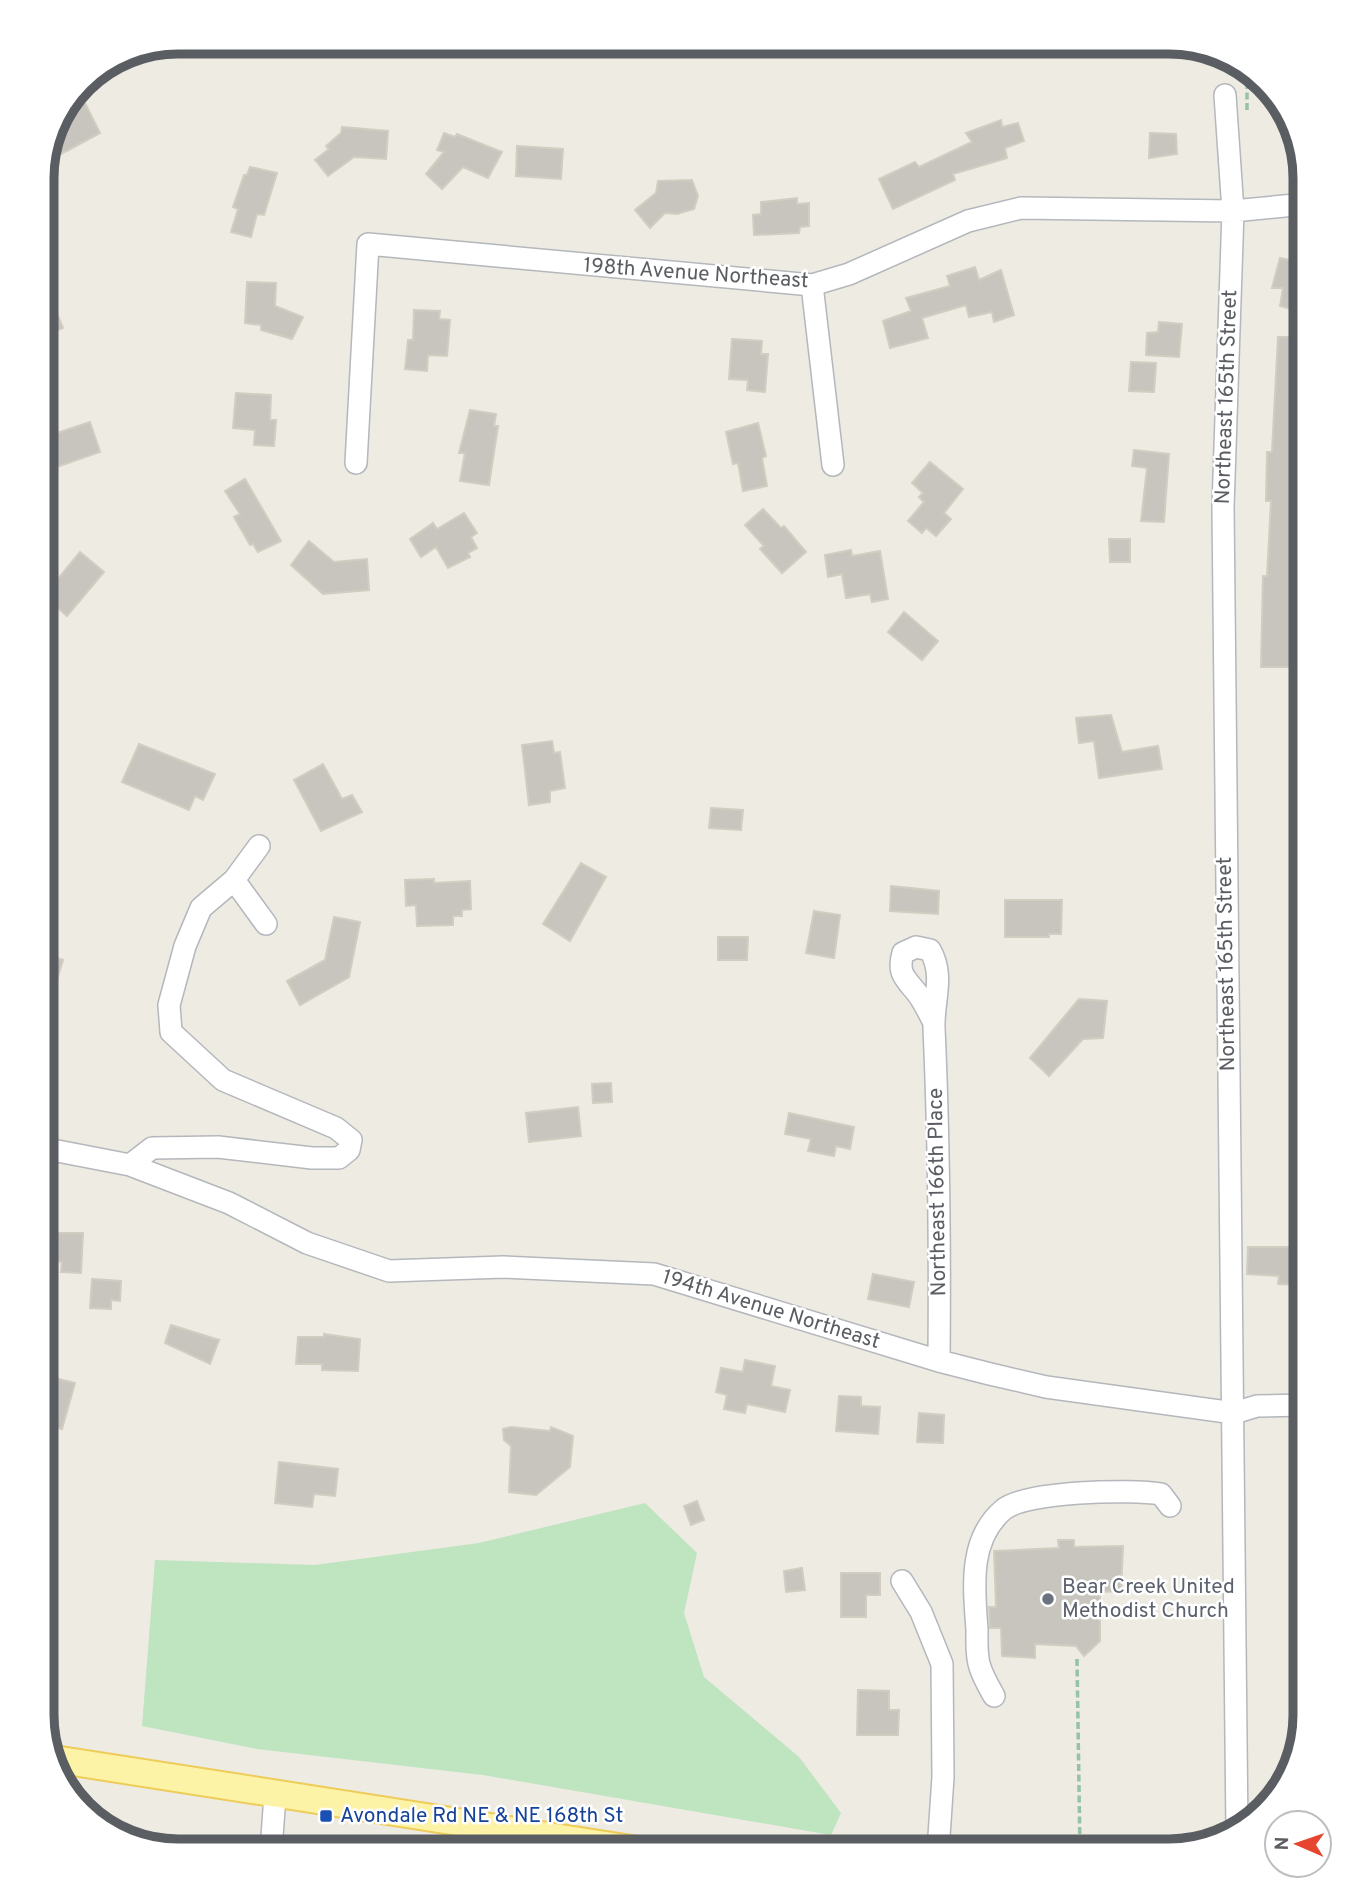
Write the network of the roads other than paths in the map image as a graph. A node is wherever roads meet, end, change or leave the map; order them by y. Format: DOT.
graph roads {
  1 [pos="1225,95"];
  2 [pos="1293,205"];
  3 [pos="1233,211"];
  4 [pos="812,285"];
  5 [pos="356,463"];
  6 [pos="833,465"];
  7 [pos="259,846"];
  8 [pos="234,880"];
  9 [pos="266,924"];
  10 [pos="934,1023"];
  11 [pos="54,1150"];
  12 [pos="130,1165"];
  13 [pos="939,1361"];
  14 [pos="1293,1405"];
  15 [pos="1234,1413"];
  16 [pos="1170,1506"];
  17 [pos="902,1581"];
  18 [pos="994,1696"];
  19 [pos="63,1761"];
  20 [pos="275,1796"];
  21 [pos="1237,1818"];
  22 [pos="272,1838"];
  23 [pos="559,1838"];
  24 [pos="939,1839"];
  1 -- 3 [label="street, Northeast 165th Street"];
  2 -- 3 [label="street, 198th Avenue Northeast"];
  3 -- 4 [label="street, 198th Avenue Northeast"];
  3 -- 15 [label="street, Northeast 165th Street"];
  4 -- 5 [label="street, 198th Avenue Northeast"];
  4 -- 6 [label="street"];
  7 -- 8 [label="street"];
  8 -- 9 [label="street"];
  8 -- 12 [label="street"];
  10 -- 13 [label="street, Northeast 166th Place"];
  11 -- 12 [label="street, 194th Avenue Northeast"];
  12 -- 13 [label="street, 194th Avenue Northeast"];
  13 -- 15 [label="street, 194th Avenue Northeast"];
  14 -- 15 [label="street, 194th Avenue Northeast"];
  15 -- 21 [label="street, Northeast 165th Street"];
  16 -- 18 [label="street"];
  17 -- 24 [label="street"];
  19 -- 20 [label="main road"];
  20 -- 22 [label="street"];
  20 -- 23 [label="main road"];
}
